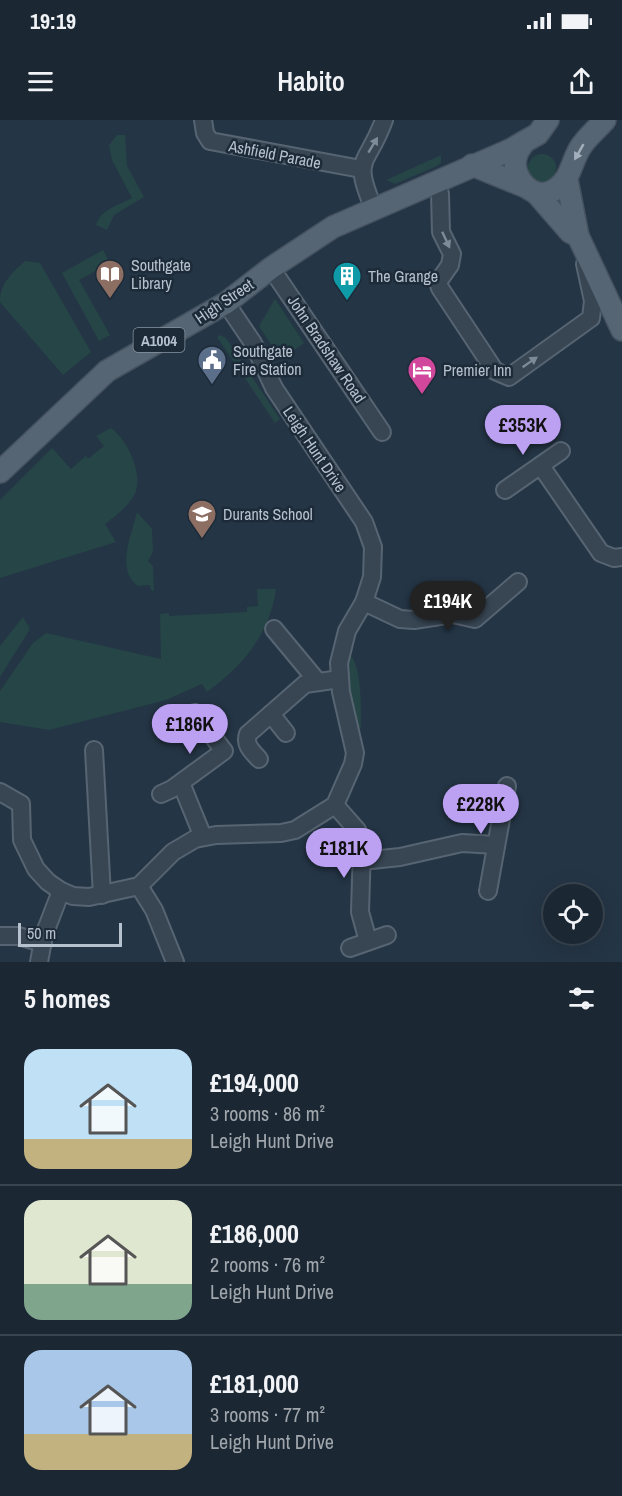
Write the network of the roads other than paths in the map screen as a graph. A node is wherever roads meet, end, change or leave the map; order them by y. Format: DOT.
graph roads {
  1 [pos="384,120"];
  2 [pos="548,120"];
  3 [pos="203,121"];
  4 [pos="603,123"];
  5 [pos="524,142"];
  6 [pos="472,165"];
  7 [pos="361,169"];
  8 [pos="567,180"];
  9 [pos="436,183"];
  10 [pos="531,191"];
  11 [pos="374,209"];
  12 [pos="580,242"];
  13 [pos="271,268"];
  14 [pos="226,303"];
  15 [pos="622,330"];
  16 [pos="382,432"];
  17 [pos="561,451"];
  18 [pos="541,465"];
  19 [pos="1,470"];
  20 [pos="505,490"];
  21 [pos="622,557"];
  22 [pos="518,582"];
  23 [pos="364,602"];
  24 [pos="274,629"];
  25 [pos="340,679"];
  26 [pos="318,682"];
  27 [pos="195,713"];
  28 [pos="271,714"];
  29 [pos="286,733"];
  30 [pos="94,750"];
  31 [pos="259,759"];
  32 [pos="181,783"];
  33 [pos="507,786"];
  34 [pos="0,792"];
  35 [pos="161,794"];
  36 [pos="335,805"];
  37 [pos="203,837"];
  38 [pos="496,845"];
  39 [pos="362,861"];
  40 [pos="139,886"];
  41 [pos="61,891"];
  42 [pos="488,891"];
  43 [pos="102,895"];
  44 [pos="387,935"];
  45 [pos="0,936"];
  46 [pos="368,941"];
  47 [pos="42,943"];
  48 [pos="350,948"];
  49 [pos="39,962"];
  50 [pos="175,962"];
  7 -- 1 [label="street, one-way"];
  2 -- 5 [label="main road"];
  3 -- 7 [label="street, Ashfield Parade"];
  4 -- 8 [label="main road, one-way"];
  5 -- 6 [label="main road, High Street / A1004"];
  5 -- 10 [label="main road"];
  6 -- 9 [label="main road, High Street / A1004"];
  6 -- 10 [label="main road"];
  7 -- 11 [label="street"];
  8 -- 10 [label="main road"];
  8 -- 12 [label="main road"];
  9 -- 11 [label="main road, High Street / A1004"];
  9 -- 12 [label="street, one-way"];
  10 -- 12 [label="main road"];
  11 -- 13 [label="main road, High Street / A1004"];
  12 -- 15 [label="main road"];
  13 -- 14 [label="main road, High Street / A1004"];
  13 -- 16 [label="street, John Bradshaw Road"];
  14 -- 19 [label="main road, High Street / A1004"];
  14 -- 23 [label="street, Leigh Hunt Drive"];
  17 -- 18 [label="street"];
  18 -- 20 [label="street"];
  18 -- 21 [label="street"];
  22 -- 23 [label="street"];
  23 -- 25 [label="street, Leigh Hunt Drive"];
  24 -- 26 [label="street"];
  25 -- 26 [label="street"];
  25 -- 36 [label="street, Leigh Hunt Drive"];
  26 -- 28 [label="street"];
  27 -- 32 [label="street"];
  28 -- 29 [label="street"];
  28 -- 31 [label="street"];
  30 -- 43 [label="street"];
  32 -- 35 [label="street"];
  32 -- 37 [label="street"];
  33 -- 38 [label="street"];
  34 -- 41 [label="street"];
  36 -- 37 [label="street"];
  36 -- 39 [label="street"];
  37 -- 40 [label="street"];
  38 -- 39 [label="street"];
  38 -- 42 [label="street"];
  39 -- 46 [label="street"];
  40 -- 43 [label="street"];
  40 -- 50 [label="street"];
  41 -- 43 [label="street"];
  41 -- 47 [label="street"];
  44 -- 46 [label="street"];
  45 -- 47 [label="street"];
  46 -- 48 [label="street"];
  47 -- 49 [label="street"];
}
